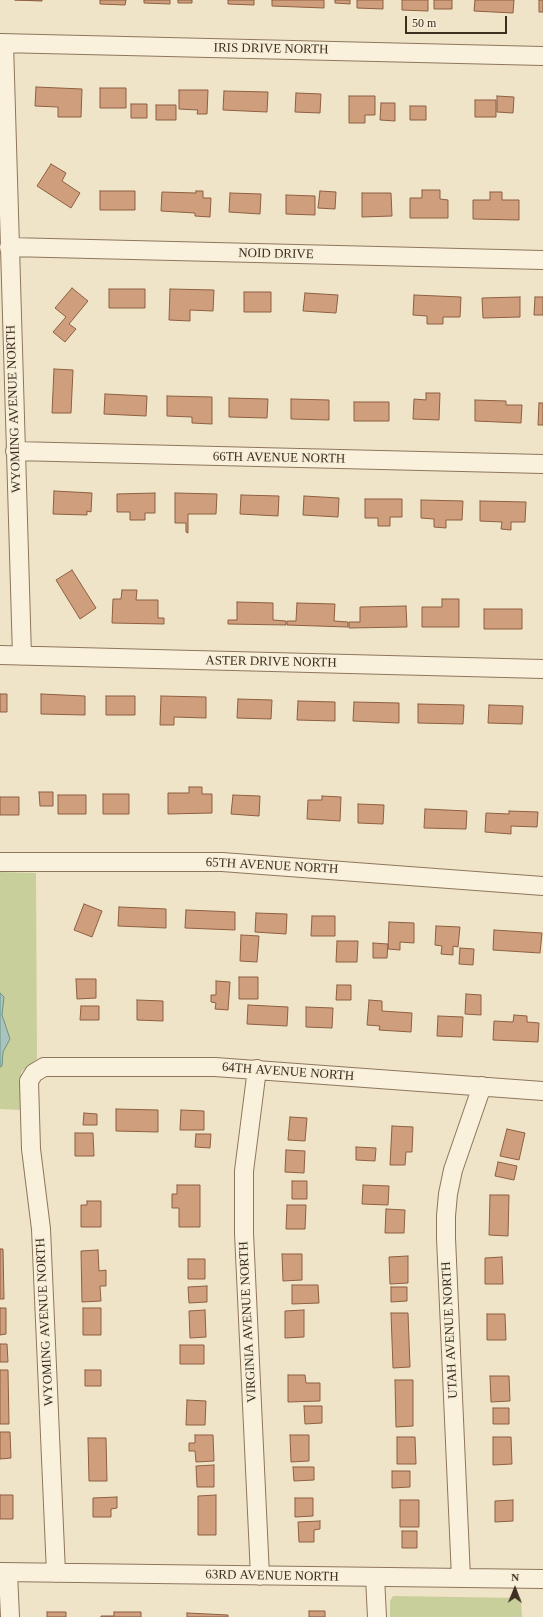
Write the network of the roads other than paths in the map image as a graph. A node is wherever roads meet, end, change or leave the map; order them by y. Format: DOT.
graph roads {
  1 [pos="2,43"];
  2 [pos="543,56"];
  3 [pos="9,248"];
  4 [pos="543,260"];
  5 [pos="15,451"];
  6 [pos="543,464"];
  7 [pos="0,655"];
  8 [pos="22,656"];
  9 [pos="543,669"];
  10 [pos="0,862"];
  11 [pos="543,886"];
  12 [pos="257,1069"];
  13 [pos="34,1073"];
  14 [pos="482,1086"];
  15 [pos="543,1091"];
  16 [pos="4,1573"];
  17 [pos="56,1573"];
  18 [pos="260,1576"];
  19 [pos="375,1577"];
  20 [pos="461,1578"];
  21 [pos="543,1579"];
  22 [pos="10,1617"];
  23 [pos="377,1617"];
  1 -- 2 [label="street, IRIS DRIVE NORTH"];
  1 -- 3 [label="street, WYOMING AVENUE NORTH"];
  3 -- 4 [label="street, NOID DRIVE"];
  3 -- 5 [label="street, WYOMING AVENUE NORTH"];
  5 -- 6 [label="street, 66TH AVENUE NORTH"];
  5 -- 8 [label="street, WYOMING AVENUE NORTH"];
  7 -- 8 [label="street, ASTER DRIVE NORTH"];
  8 -- 9 [label="street, ASTER DRIVE NORTH"];
  10 -- 11 [label="street, 65TH AVENUE NORTH"];
  12 -- 13 [label="street, 64TH AVENUE NORTH"];
  12 -- 14 [label="street, 64TH AVENUE NORTH"];
  12 -- 18 [label="street, VIRGINIA AVENUE NORTH"];
  13 -- 17 [label="street, WYOMING AVENUE NORTH"];
  14 -- 15 [label="street, 64TH AVENUE NORTH"];
  14 -- 20 [label="street, UTAH AVENUE NORTH"];
  16 -- 17 [label="street, 63RD AVENUE NORTH"];
  16 -- 22 [label="street"];
  17 -- 18 [label="street, 63RD AVENUE NORTH"];
  18 -- 19 [label="street, 63RD AVENUE NORTH"];
  19 -- 20 [label="street, 63RD AVENUE NORTH"];
  19 -- 23 [label="street"];
  20 -- 21 [label="street, 63RD AVENUE NORTH"];
}
